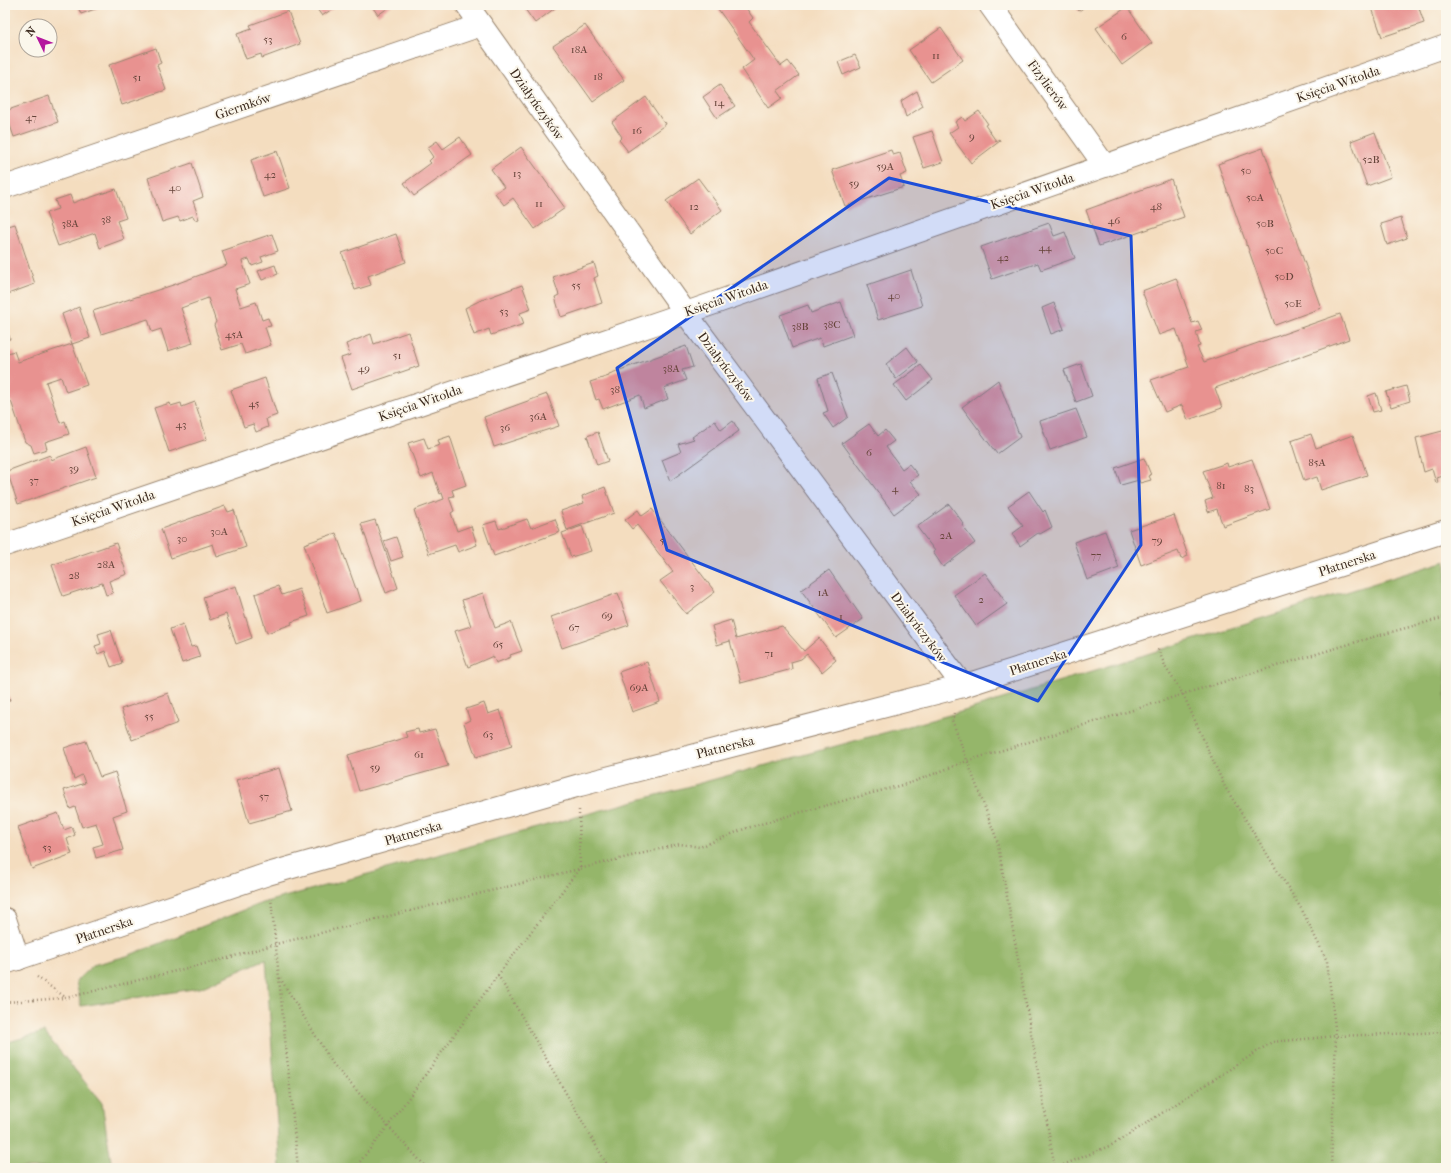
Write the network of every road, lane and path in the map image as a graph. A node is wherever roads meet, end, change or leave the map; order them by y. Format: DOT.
graph roads {
  1 [pos="467,5"];
  2 [pos="990,5"];
  3 [pos="481,25"];
  4 [pos="1446,46"];
  5 [pos="1105,166"];
  6 [pos="5,187"];
  7 [pos="685,312"];
  8 [pos="1446,531"];
  9 [pos="5,544"];
  10 [pos="1446,617"];
  11 [pos="1149,626"];
  12 [pos="963,686"];
  13 [pos="1183,694"];
  14 [pos="967,761"];
  15 [pos="580,785"];
  16 [pos="580,868"];
  17 [pos="268,874"];
  18 [pos="5,919"];
  19 [pos="276,944"];
  20 [pos="11,961"];
  21 [pos="279,975"];
  22 [pos="498,975"];
  23 [pos="66,998"];
  24 [pos="5,1002"];
  25 [pos="1446,1032"];
  26 [pos="1336,1036"];
  27 [pos="388,1126"];
  28 [pos="298,1168"];
  29 [pos="355,1168"];
  30 [pos="427,1168"];
  31 [pos="609,1168"];
  32 [pos="1056,1168"];
  33 [pos="1331,1168"];
  1 -- 3 [label="street, Działyńczyków"];
  2 -- 5 [label="street, Fizylierów"];
  3 -- 6 [label="street, Giermków"];
  3 -- 7 [label="street, Działyńczyków"];
  4 -- 5 [label="street, Księcia Witolda"];
  5 -- 7 [label="street, Księcia Witolda"];
  7 -- 9 [label="street, Księcia Witolda"];
  7 -- 12 [label="street, Działyńczyków"];
  8 -- 11 [label="street, Płatnerska"];
  10 -- 13 [label="path"];
  11 -- 12 [label="street, Płatnerska"];
  11 -- 13 [label="path"];
  12 -- 14 [label="path"];
  12 -- 15 [label="street, Płatnerska"];
  13 -- 14 [label="path"];
  13 -- 26 [label="path"];
  14 -- 16 [label="path"];
  14 -- 32 [label="path"];
  15 -- 16 [label="path"];
  15 -- 17 [label="street, Płatnerska"];
  16 -- 19 [label="path"];
  16 -- 22 [label="path"];
  17 -- 19 [label="path"];
  17 -- 20 [label="street, Płatnerska"];
  18 -- 20 [label="street"];
  19 -- 21 [label="path"];
  19 -- 23 [label="path"];
  20 -- 23 [label="path"];
  21 -- 27 [label="path"];
  21 -- 28 [label="path"];
  22 -- 27 [label="path"];
  22 -- 31 [label="path"];
  23 -- 24 [label="path"];
  25 -- 26 [label="path"];
  26 -- 32 [label="path"];
  26 -- 33 [label="path"];
  27 -- 29 [label="path"];
  27 -- 30 [label="path"];
}
